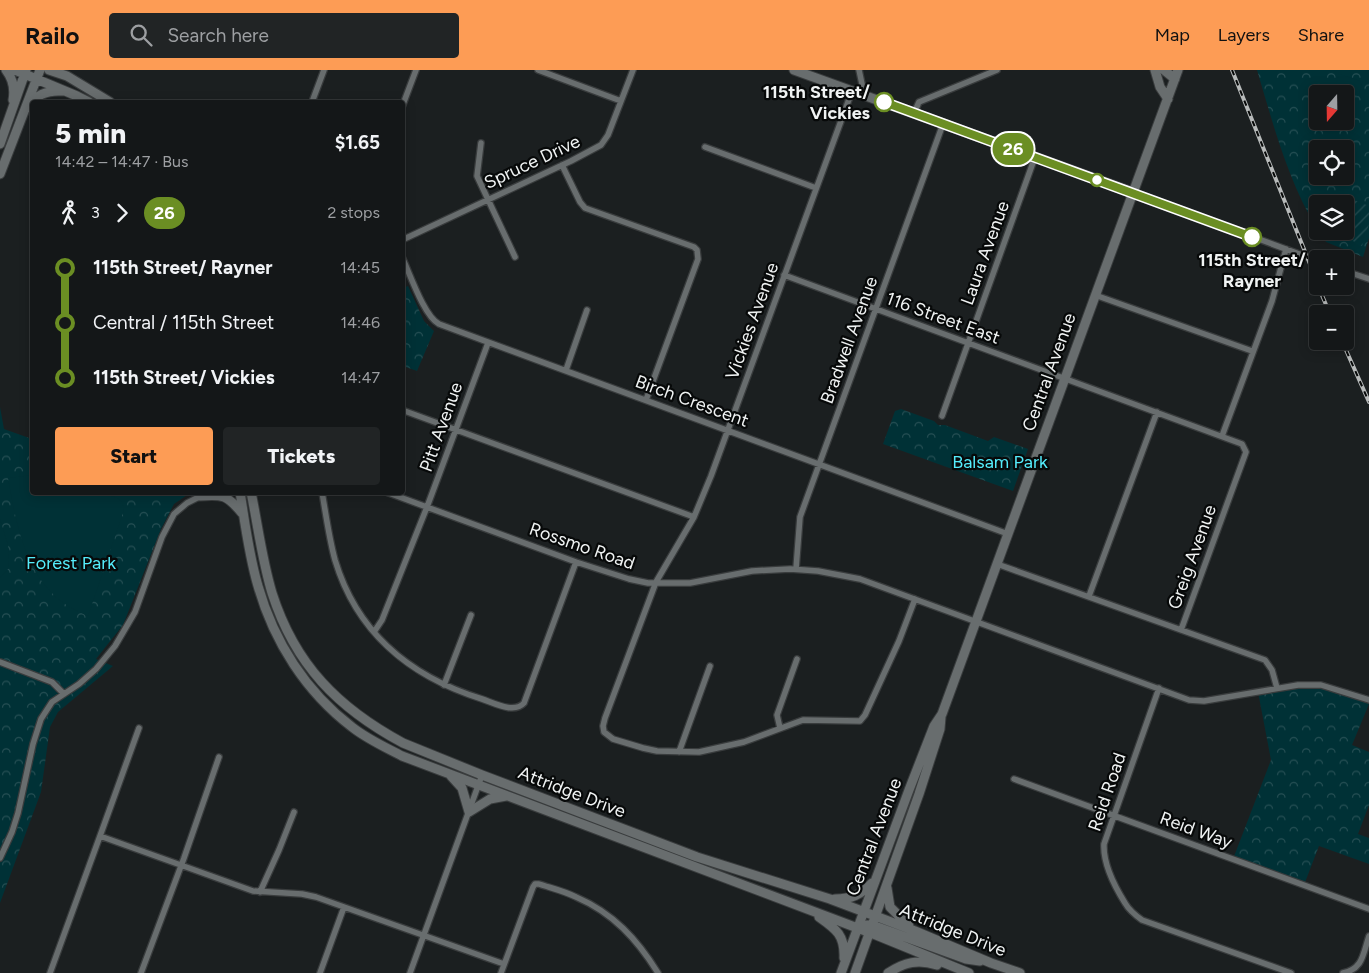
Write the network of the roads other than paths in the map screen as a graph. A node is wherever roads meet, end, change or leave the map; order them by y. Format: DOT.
graph roads {
  1 [pos="6,70"];
  2 [pos="15,70"];
  3 [pos="49,70"];
  4 [pos="324,70"];
  5 [pos="416,70"];
  6 [pos="538,70"];
  7 [pos="633,70"];
  8 [pos="794,70"];
  9 [pos="859,70"];
  10 [pos="997,70"];
  11 [pos="1155,70"];
  12 [pos="1164,70"];
  13 [pos="1178,70"];
  14 [pos="26,72"];
  15 [pos="64,73"];
  16 [pos="38,74"];
  17 [pos="1175,80"];
  18 [pos="70,92"];
  19 [pos="855,92"];
  20 [pos="1168,99"];
  21 [pos="35,100"];
  22 [pos="85,100"];
  23 [pos="107,100"];
  24 [pos="313,100"];
  25 [pos="405,100"];
  26 [pos="621,101"];
  27 [pos="30,106"];
  28 [pos="11,113"];
  29 [pos="914,114"];
  30 [pos="21,117"];
  31 [pos="943,124"];
  32 [pos="481,143"];
  33 [pos="0,144"];
  34 [pos="705,147"];
  35 [pos="1035,157"];
  36 [pos="562,165"];
  37 [pos="0,174"];
  38 [pos="816,188"];
  39 [pos="1132,192"];
  40 [pos="488,199"];
  41 [pos="405,239"];
  42 [pos="1286,249"];
  43 [pos="514,257"];
  44 [pos="1309,258"];
  45 [pos="405,264"];
  46 [pos="1354,274"];
  47 [pos="784,275"];
  48 [pos="1369,279"];
  49 [pos="1095,295"];
  50 [pos="876,309"];
  51 [pos="587,310"];
  52 [pos="488,342"];
  53 [pos="968,342"];
  54 [pos="1252,351"];
  55 [pos="566,370"];
  56 [pos="1064,379"];
  57 [pos="646,400"];
  58 [pos="405,411"];
  59 [pos="1156,412"];
  60 [pos="942,416"];
  61 [pos="456,429"];
  62 [pos="728,430"];
  63 [pos="1222,436"];
  64 [pos="820,464"];
  65 [pos="200,495"];
  66 [pos="214,495"];
  67 [pos="241,495"];
  68 [pos="252,495"];
  69 [pos="323,495"];
  70 [pos="394,495"];
  71 [pos="427,507"];
  72 [pos="244,514"];
  73 [pos="694,517"];
  74 [pos="1008,534"];
  75 [pos="576,562"];
  76 [pos="997,564"];
  77 [pos="796,569"];
  78 [pos="656,582"];
  79 [pos="1089,596"];
  80 [pos="915,599"];
  81 [pos="470,616"];
  82 [pos="976,621"];
  83 [pos="1181,630"];
  84 [pos="374,632"];
  85 [pos="797,659"];
  86 [pos="0,662"];
  87 [pos="710,666"];
  88 [pos="444,685"];
  89 [pos="1159,688"];
  90 [pos="1277,688"];
  91 [pos="64,694"];
  92 [pos="1369,700"];
  93 [pos="942,714"];
  94 [pos="139,728"];
  95 [pos="780,728"];
  96 [pos="679,752"];
  97 [pos="219,757"];
  98 [pos="447,773"];
  99 [pos="482,775"];
  100 [pos="1014,779"];
  101 [pos="479,785"];
  102 [pos="506,796"];
  103 [pos="294,812"];
  104 [pos="469,812"];
  105 [pos="1114,816"];
  106 [pos="100,836"];
  107 [pos="7,844"];
  108 [pos="0,845"];
  109 [pos="0,858"];
  110 [pos="181,866"];
  111 [pos="875,879"];
  112 [pos="887,883"];
  113 [pos="260,892"];
  114 [pos="830,899"];
  115 [pos="344,906"];
  116 [pos="1369,909"];
  117 [pos="809,910"];
  118 [pos="863,912"];
  119 [pos="872,925"];
  120 [pos="857,928"];
  121 [pos="915,931"];
  122 [pos="424,935"];
  123 [pos="1369,936"];
  124 [pos="990,963"];
  125 [pos="504,964"];
  126 [pos="842,969"];
  127 [pos="50,973"];
  128 [pos="141,973"];
  129 [pos="320,973"];
  130 [pos="410,973"];
  131 [pos="500,973"];
  132 [pos="658,973"];
  133 [pos="855,973"];
  134 [pos="888,973"];
  135 [pos="969,973"];
  136 [pos="1020,973"];
  137 [pos="1291,973"];
  138 [pos="1343,973"];
  1 -- 28 [label="main road"];
  2 -- 14 [label="main road"];
  3 -- 15 [label="main road"];
  4 -- 24 [label="street"];
  5 -- 25 [label="street"];
  6 -- 26 [label="street"];
  7 -- 26 [label="street, Spruce Drive"];
  8 -- 19 [label="main road"];
  9 -- 19 [label="street, Vickies Avenue"];
  10 -- 29 [label="street"];
  11 -- 20 [label="main road"];
  12 -- 17 [label="main road"];
  13 -- 17 [label="main road, Central Avenue"];
  14 -- 16 [label="main road"];
  14 -- 28 [label="main road"];
  15 -- 23 [label="main road"];
  16 -- 18 [label="main road"];
  16 -- 30 [label="main road"];
  17 -- 20 [label="main road, Central Avenue"];
  18 -- 21 [label="main road"];
  18 -- 22 [label="main road"];
  19 -- 29 [label="main road"];
  19 -- 38 [label="street, Vickies Avenue"];
  20 -- 39 [label="main road, Central Avenue"];
  26 -- 36 [label="street, Spruce Drive"];
  27 -- 30 [label="main road"];
  28 -- 33 [label="main road"];
  29 -- 31 [label="main road"];
  30 -- 37 [label="main road"];
  31 -- 35 [label="main road"];
  31 -- 50 [label="street, Bradwell Avenue"];
  32 -- 40 [label="street"];
  34 -- 38 [label="street"];
  35 -- 39 [label="main road"];
  35 -- 53 [label="street, Laura Avenue"];
  36 -- 40 [label="street, Spruce Drive"];
  36 -- 57 [label="street"];
  38 -- 47 [label="street, Vickies Avenue"];
  39 -- 42 [label="street"];
  39 -- 49 [label="main road, Central Avenue"];
  40 -- 41 [label="street, Spruce Drive"];
  40 -- 43 [label="street"];
  42 -- 44 [label="street"];
  42 -- 54 [label="street"];
  45 -- 52 [label="street, Birch Crescent"];
  46 -- 48 [label="street"];
  47 -- 50 [label="street, 116 Street East"];
  47 -- 62 [label="street, Vickies Avenue"];
  49 -- 54 [label="street"];
  49 -- 56 [label="main road, Central Avenue"];
  50 -- 53 [label="street, 116 Street East"];
  50 -- 64 [label="street, Bradwell Avenue"];
  51 -- 55 [label="street"];
  52 -- 55 [label="street, Birch Crescent"];
  52 -- 61 [label="street, Pitt Avenue"];
  53 -- 56 [label="street, 116 Street East"];
  53 -- 60 [label="street, Laura Avenue"];
  54 -- 63 [label="street"];
  55 -- 57 [label="street, Birch Crescent"];
  56 -- 59 [label="street, 116 Street East"];
  56 -- 74 [label="main road, Central Avenue"];
  57 -- 62 [label="street, Birch Crescent"];
  58 -- 61 [label="street"];
  59 -- 63 [label="street, Greig Avenue"];
  59 -- 79 [label="street"];
  61 -- 71 [label="street, Pitt Avenue"];
  61 -- 73 [label="street"];
  62 -- 64 [label="street, Birch Crescent"];
  62 -- 73 [label="street, Vickies Avenue"];
  63 -- 83 [label="street, Greig Avenue"];
  64 -- 74 [label="street, Birch Crescent"];
  64 -- 77 [label="street, Bradwell Avenue"];
  65 -- 91 [label="street"];
  66 -- 72 [label="main road"];
  67 -- 72 [label="main road, Attridge Drive"];
  68 -- 99 [label="main road, Attridge Drive"];
  69 -- 84 [label="street"];
  70 -- 71 [label="street, Rossmo Road"];
  71 -- 75 [label="street, Rossmo Road"];
  71 -- 84 [label="street, Pitt Avenue"];
  72 -- 98 [label="main road, Attridge Drive"];
  73 -- 78 [label="street, Vickies Avenue"];
  74 -- 76 [label="main road, Central Avenue"];
  75 -- 78 [label="street, Rossmo Road"];
  75 -- 88 [label="street"];
  76 -- 79 [label="street, Greig Avenue"];
  76 -- 82 [label="main road, Central Avenue"];
  77 -- 78 [label="street, Rossmo Road"];
  77 -- 80 [label="street, Rossmo Road"];
  78 -- 96 [label="street, Vickies Avenue"];
  79 -- 83 [label="street, Greig Avenue"];
  80 -- 82 [label="street, Rossmo Road"];
  80 -- 95 [label="street, Vickies Avenue"];
  81 -- 88 [label="street"];
  82 -- 89 [label="street"];
  82 -- 93 [label="main road, Central Avenue"];
  83 -- 90 [label="street"];
  84 -- 88 [label="street"];
  85 -- 95 [label="street"];
  86 -- 91 [label="street"];
  87 -- 96 [label="street"];
  89 -- 90 [label="street"];
  89 -- 105 [label="street, Reid Road"];
  90 -- 92 [label="street"];
  91 -- 107 [label="street"];
  93 -- 111 [label="main road, Central Avenue"];
  93 -- 112 [label="main road, Central Avenue"];
  94 -- 106 [label="street"];
  95 -- 96 [label="street, Vickies Avenue"];
  97 -- 110 [label="street"];
  98 -- 101 [label="main road, Attridge Drive"];
  98 -- 104 [label="main road"];
  99 -- 101 [label="street"];
  99 -- 114 [label="main road, Attridge Drive"];
  100 -- 105 [label="street, Reid Way"];
  101 -- 102 [label="main road, Attridge Drive"];
  101 -- 104 [label="street"];
  102 -- 104 [label="main road"];
  102 -- 117 [label="main road, Attridge Drive"];
  103 -- 113 [label="street"];
  104 -- 122 [label="street"];
  105 -- 116 [label="street, Reid Way"];
  105 -- 137 [label="street, Reid Road"];
  106 -- 110 [label="street"];
  106 -- 127 [label="street"];
  107 -- 108 [label="street"];
  107 -- 109 [label="street"];
  110 -- 113 [label="street"];
  110 -- 128 [label="street"];
  111 -- 114 [label="main road"];
  111 -- 118 [label="main road, Central Avenue"];
  112 -- 119 [label="main road, Central Avenue"];
  112 -- 121 [label="main road"];
  113 -- 115 [label="street"];
  114 -- 118 [label="main road, Attridge Drive"];
  115 -- 122 [label="street"];
  115 -- 129 [label="street"];
  117 -- 120 [label="main road, Attridge Drive"];
  117 -- 126 [label="main road"];
  118 -- 119 [label="main road, Attridge Drive"];
  118 -- 120 [label="main road, Central Avenue"];
  119 -- 120 [label="main road, Attridge Drive"];
  119 -- 121 [label="main road, Attridge Drive"];
  119 -- 124 [label="main road"];
  119 -- 133 [label="main road, Central Avenue"];
  119 -- 135 [label="main road, Attridge Drive"];
  120 -- 126 [label="main road, Central Avenue"];
  121 -- 124 [label="main road, Attridge Drive"];
  122 -- 125 [label="street"];
  122 -- 130 [label="street"];
  123 -- 138 [label="street"];
  124 -- 136 [label="main road, Attridge Drive"];
  125 -- 131 [label="street"];
  125 -- 132 [label="street"];
  134 -- 135 [label="main road"];
}
